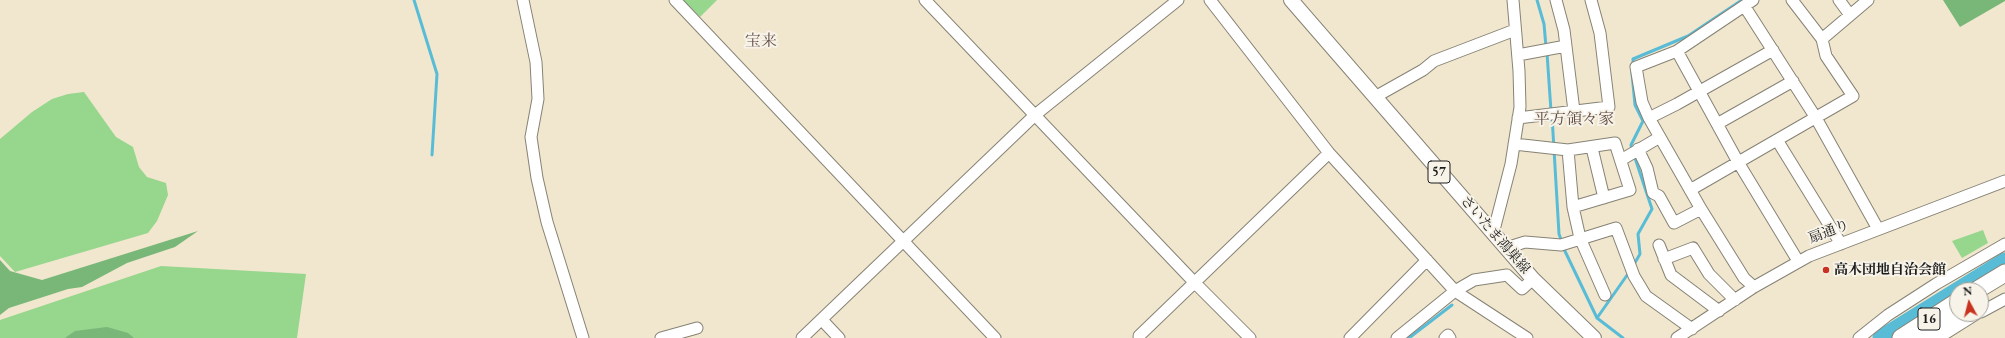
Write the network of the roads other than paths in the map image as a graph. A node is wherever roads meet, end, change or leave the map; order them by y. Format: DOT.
graph roads {
  1 [pos="523,0"];
  2 [pos="675,0"];
  3 [pos="925,0"];
  4 [pos="1178,0"];
  5 [pos="1210,0"];
  6 [pos="1291,0"];
  7 [pos="1512,0"];
  8 [pos="1556,0"];
  9 [pos="1591,0"];
  10 [pos="1792,0"];
  11 [pos="1839,0"];
  12 [pos="1868,0"];
  13 [pos="1749,3"];
  14 [pos="1850,15"];
  15 [pos="1516,30"];
  16 [pos="1822,39"];
  17 [pos="1566,46"];
  18 [pos="1773,50"];
  19 [pos="1677,51"];
  20 [pos="1518,55"];
  21 [pos="1793,81"];
  22 [pos="1698,92"];
  23 [pos="1375,97"];
  24 [pos="1574,111"];
  25 [pos="1035,115"];
  26 [pos="1518,118"];
  27 [pos="1649,118"];
  28 [pos="1816,118"];
  29 [pos="1717,124"];
  30 [pos="1660,137"];
  31 [pos="1777,140"];
  32 [pos="1514,144"];
  33 [pos="1592,148"];
  34 [pos="1638,149"];
  35 [pos="1568,150"];
  36 [pos="1329,153"];
  37 [pos="1621,160"];
  38 [pos="1738,162"];
  39 [pos="2005,181"];
  40 [pos="1690,190"];
  41 [pos="1604,198"];
  42 [pos="1573,207"];
  43 [pos="1701,209"];
  44 [pos="1878,229"];
  45 [pos="1493,234"];
  46 [pos="1580,238"];
  47 [pos="903,241"];
  48 [pos="1840,244"];
  49 [pos="2005,244"];
  50 [pos="1658,245"];
  51 [pos="1506,248"];
  52 [pos="1664,259"];
  53 [pos="1427,260"];
  54 [pos="1798,261"];
  55 [pos="2005,273"];
  56 [pos="1533,279"];
  57 [pos="1194,282"];
  58 [pos="1989,283"];
  59 [pos="2005,285"];
  60 [pos="1754,287"];
  61 [pos="1455,291"];
  62 [pos="1605,295"];
  63 [pos="1989,295"];
  64 [pos="2005,299"];
  65 [pos="1735,300"];
  66 [pos="1949,307"];
  67 [pos="1989,308"];
  68 [pos="1719,311"];
  69 [pos="822,320"];
  70 [pos="1949,321"];
  71 [pos="1963,322"];
  72 [pos="697,328"];
  73 [pos="1692,329"];
  74 [pos="1139,336"];
  75 [pos="583,338"];
  76 [pos="661,338"];
  77 [pos="802,338"];
  78 [pos="839,338"];
  79 [pos="995,338"];
  80 [pos="1250,338"];
  81 [pos="1350,338"];
  82 [pos="1397,338"];
  83 [pos="1445,338"];
  84 [pos="1450,338"];
  85 [pos="1527,338"];
  86 [pos="1594,338"];
  87 [pos="1677,338"];
  88 [pos="1859,338"];
  89 [pos="1901,338"];
  90 [pos="1923,338"];
  91 [pos="1938,338"];
  1 -- 75 [label="street"];
  2 -- 47 [label="street"];
  3 -- 25 [label="street"];
  4 -- 25 [label="street"];
  5 -- 36 [label="street"];
  6 -- 23 [label="main road, さいたま鴻巣線 / 57"];
  7 -- 15 [label="street"];
  8 -- 17 [label="street"];
  9 -- 24 [label="street"];
  10 -- 16 [label="street"];
  11 -- 14 [label="street"];
  12 -- 14 [label="street"];
  13 -- 18 [label="street"];
  13 -- 19 [label="street"];
  14 -- 16 [label="street"];
  15 -- 20 [label="street"];
  15 -- 23 [label="street"];
  16 -- 28 [label="street"];
  17 -- 20 [label="street"];
  17 -- 24 [label="street"];
  18 -- 21 [label="street"];
  18 -- 22 [label="street"];
  19 -- 22 [label="street"];
  19 -- 27 [label="street"];
  20 -- 26 [label="street"];
  21 -- 28 [label="street"];
  21 -- 29 [label="street"];
  22 -- 27 [label="street"];
  22 -- 29 [label="street"];
  23 -- 45 [label="main road, さいたま鴻巣線 / 57"];
  24 -- 26 [label="street"];
  25 -- 47 [label="street"];
  25 -- 57 [label="street"];
  26 -- 32 [label="street"];
  27 -- 30 [label="street"];
  28 -- 31 [label="street"];
  28 -- 44 [label="street"];
  29 -- 38 [label="street"];
  30 -- 34 [label="street"];
  30 -- 40 [label="street"];
  31 -- 38 [label="street"];
  31 -- 48 [label="street"];
  32 -- 35 [label="street"];
  32 -- 45 [label="street"];
  33 -- 35 [label="street"];
  33 -- 37 [label="street"];
  33 -- 41 [label="street"];
  34 -- 37 [label="street"];
  34 -- 43 [label="street"];
  35 -- 42 [label="street"];
  36 -- 53 [label="street"];
  36 -- 57 [label="street"];
  37 -- 41 [label="street"];
  38 -- 40 [label="street"];
  38 -- 54 [label="street"];
  39 -- 44 [label="street, 扇通り"];
  40 -- 43 [label="street"];
  41 -- 42 [label="street"];
  42 -- 46 [label="street"];
  43 -- 60 [label="street"];
  44 -- 48 [label="street, 扇通り"];
  45 -- 51 [label="main road, さいたま鴻巣線 / 57"];
  46 -- 51 [label="street"];
  46 -- 62 [label="street"];
  46 -- 73 [label="street"];
  47 -- 69 [label="street"];
  47 -- 79 [label="street"];
  48 -- 54 [label="street, 扇通り"];
  49 -- 88 [label="street"];
  50 -- 52 [label="street"];
  51 -- 56 [label="main road, さいたま鴻巣線 / 57"];
  52 -- 65 [label="street"];
  52 -- 68 [label="street"];
  53 -- 61 [label="street"];
  53 -- 81 [label="street"];
  54 -- 60 [label="street, 扇通り"];
  55 -- 58 [label="highway"];
  56 -- 61 [label="street"];
  56 -- 86 [label="main road, さいたま鴻巣線 / 57"];
  57 -- 74 [label="street"];
  57 -- 80 [label="street"];
  59 -- 63 [label="highway"];
  60 -- 65 [label="street, 扇通り"];
  61 -- 82 [label="street"];
  61 -- 85 [label="street"];
  64 -- 67 [label="street"];
  65 -- 68 [label="street, 扇通り"];
  66 -- 89 [label="highway, 16"];
  68 -- 73 [label="street, 扇通り"];
  69 -- 77 [label="street"];
  69 -- 78 [label="street"];
  70 -- 90 [label="highway, 16"];
  71 -- 91 [label="street"];
  72 -- 76 [label="street"];
  73 -- 87 [label="street, 扇通り"];
  83 -- 84 [label="street"];
}
